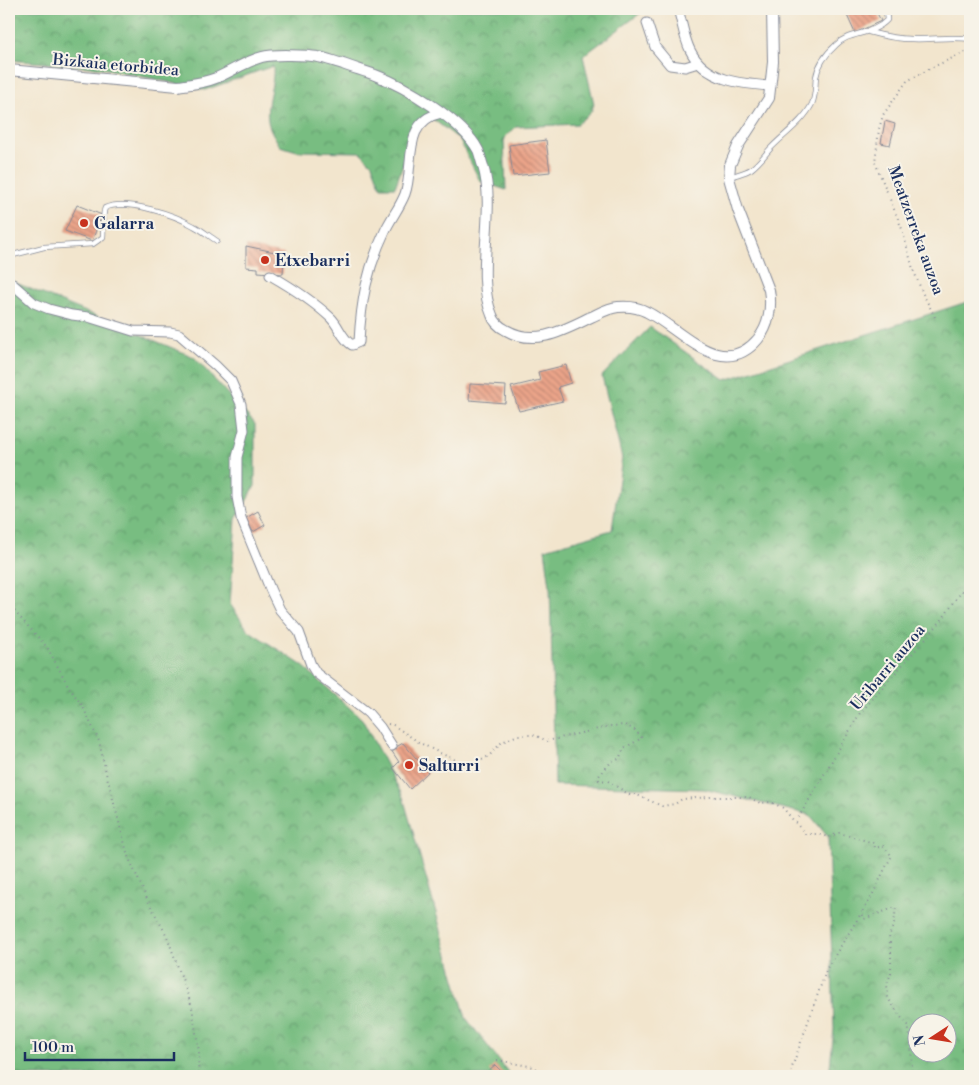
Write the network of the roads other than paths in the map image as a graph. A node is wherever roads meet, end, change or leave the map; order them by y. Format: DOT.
graph roads {
  1 [pos="678,9"];
  2 [pos="772,9"];
  3 [pos="886,9"];
  4 [pos="647,23"];
  5 [pos="869,32"];
  6 [pos="970,39"];
  7 [pos="698,63"];
  8 [pos="9,70"];
  9 [pos="771,86"];
  10 [pos="441,113"];
  11 [pos="729,178"];
  12 [pos="216,241"];
  13 [pos="9,256"];
  14 [pos="270,275"];
  15 [pos="9,281"];
  16 [pos="392,746"];
  1 -- 7 [label="street"];
  2 -- 9 [label="street, Bizkaia etorbidea"];
  3 -- 5 [label="lane"];
  4 -- 7 [label="street"];
  5 -- 6 [label="lane"];
  5 -- 11 [label="lane"];
  7 -- 9 [label="street"];
  8 -- 10 [label="street, Bizkaia etorbidea"];
  9 -- 11 [label="street, Bizkaia etorbidea"];
  10 -- 11 [label="street, Bizkaia etorbidea"];
  10 -- 14 [label="street"];
  12 -- 13 [label="lane"];
  15 -- 16 [label="street"];
}
